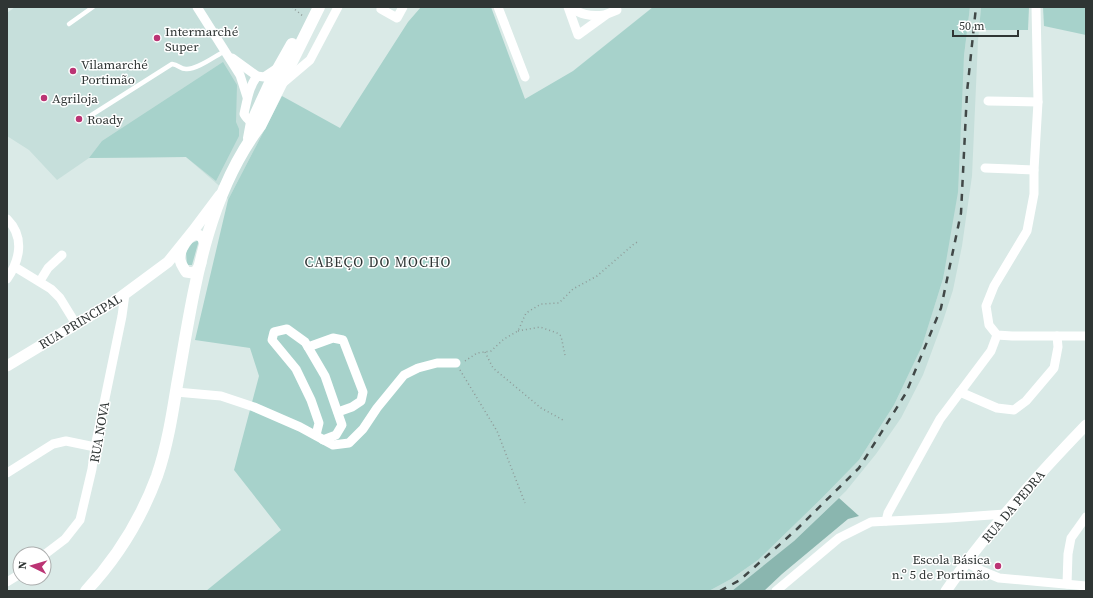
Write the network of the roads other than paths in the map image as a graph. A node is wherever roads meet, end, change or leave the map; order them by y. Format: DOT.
graph roads {
  1 [pos="93,7"];
  2 [pos="197,7"];
  3 [pos="313,7"];
  4 [pos="319,7"];
  5 [pos="338,7"];
  6 [pos="382,7"];
  7 [pos="403,7"];
  8 [pos="498,7"];
  9 [pos="568,7"];
  10 [pos="1036,7"];
  11 [pos="617,10"];
  12 [pos="607,14"];
  13 [pos="69,24"];
  14 [pos="226,53"];
  15 [pos="525,77"];
  16 [pos="269,83"];
  17 [pos="247,97"];
  18 [pos="988,101"];
  19 [pos="1038,102"];
  20 [pos="90,116"];
  21 [pos="256,122"];
  22 [pos="985,168"];
  23 [pos="1034,170"];
  24 [pos="224,190"];
  25 [pos="7,219"];
  26 [pos="187,239"];
  27 [pos="205,244"];
  28 [pos="62,256"];
  29 [pos="201,263"];
  30 [pos="15,267"];
  31 [pos="186,272"];
  32 [pos="152,275"];
  33 [pos="7,279"];
  34 [pos="40,281"];
  35 [pos="125,294"];
  36 [pos="194,294"];
  37 [pos="76,324"];
  38 [pos="997,335"];
  39 [pos="1058,336"];
  40 [pos="1086,336"];
  41 [pos="308,347"];
  42 [pos="456,363"];
  43 [pos="7,366"];
  44 [pos="176,392"];
  45 [pos="960,392"];
  46 [pos="338,412"];
  47 [pos="1086,426"];
  48 [pos="320,438"];
  49 [pos="95,447"];
  50 [pos="7,473"];
  51 [pos="1005,514"];
  52 [pos="1086,517"];
  53 [pos="886,521"];
  54 [pos="52,550"];
  55 [pos="966,562"];
  56 [pos="1067,584"];
  57 [pos="1086,586"];
  58 [pos="86,591"];
  59 [pos="776,591"];
  60 [pos="946,591"];
  1 -- 13 [label="lane"];
  2 -- 14 [label="street"];
  3 -- 16 [label="main road"];
  4 -- 16 [label="main road"];
  5 -- 16 [label="street"];
  6 -- 7 [label="street"];
  8 -- 15 [label="street"];
  9 -- 12 [label="street"];
  9 -- 12 [label="street"];
  10 -- 19 [label="street"];
  11 -- 12 [label="street"];
  14 -- 16 [label="street"];
  14 -- 17 [label="street"];
  14 -- 20 [label="lane"];
  16 -- 17 [label="street"];
  16 -- 21 [label="main road"];
  17 -- 21 [label="street"];
  18 -- 19 [label="street"];
  19 -- 23 [label="street"];
  21 -- 24 [label="main road"];
  22 -- 23 [label="street"];
  23 -- 38 [label="street"];
  24 -- 26 [label="street, RUA PRINCIPAL"];
  24 -- 27 [label="main road"];
  25 -- 30 [label="street"];
  26 -- 27 [label="street"];
  26 -- 31 [label="street, RUA PRINCIPAL"];
  26 -- 32 [label="street, RUA PRINCIPAL"];
  27 -- 29 [label="main road"];
  28 -- 34 [label="street"];
  29 -- 31 [label="street"];
  29 -- 36 [label="main road"];
  30 -- 33 [label="street"];
  30 -- 34 [label="street"];
  31 -- 32 [label="street, RUA PRINCIPAL"];
  31 -- 36 [label="street, RUA PRINCIPAL"];
  32 -- 35 [label="street, RUA PRINCIPAL"];
  34 -- 37 [label="street"];
  35 -- 37 [label="street, RUA PRINCIPAL"];
  35 -- 49 [label="street, RUA NOVA"];
  36 -- 44 [label="main road"];
  37 -- 43 [label="street, RUA PRINCIPAL"];
  38 -- 39 [label="street"];
  38 -- 45 [label="street"];
  39 -- 40 [label="street"];
  39 -- 45 [label="street"];
  41 -- 46 [label="street"];
  41 -- 46 [label="street"];
  41 -- 48 [label="street"];
  42 -- 48 [label="street"];
  44 -- 48 [label="street"];
  44 -- 58 [label="main road"];
  45 -- 53 [label="street"];
  46 -- 48 [label="street"];
  47 -- 51 [label="street, RUA DA PEDRA"];
  49 -- 50 [label="street"];
  49 -- 54 [label="street, RUA NOVA"];
  51 -- 53 [label="street"];
  51 -- 55 [label="street, RUA DA PEDRA"];
  52 -- 56 [label="street"];
  53 -- 59 [label="street"];
  55 -- 56 [label="street"];
  55 -- 60 [label="street, RUA DA PEDRA"];
  56 -- 57 [label="street"];
}
